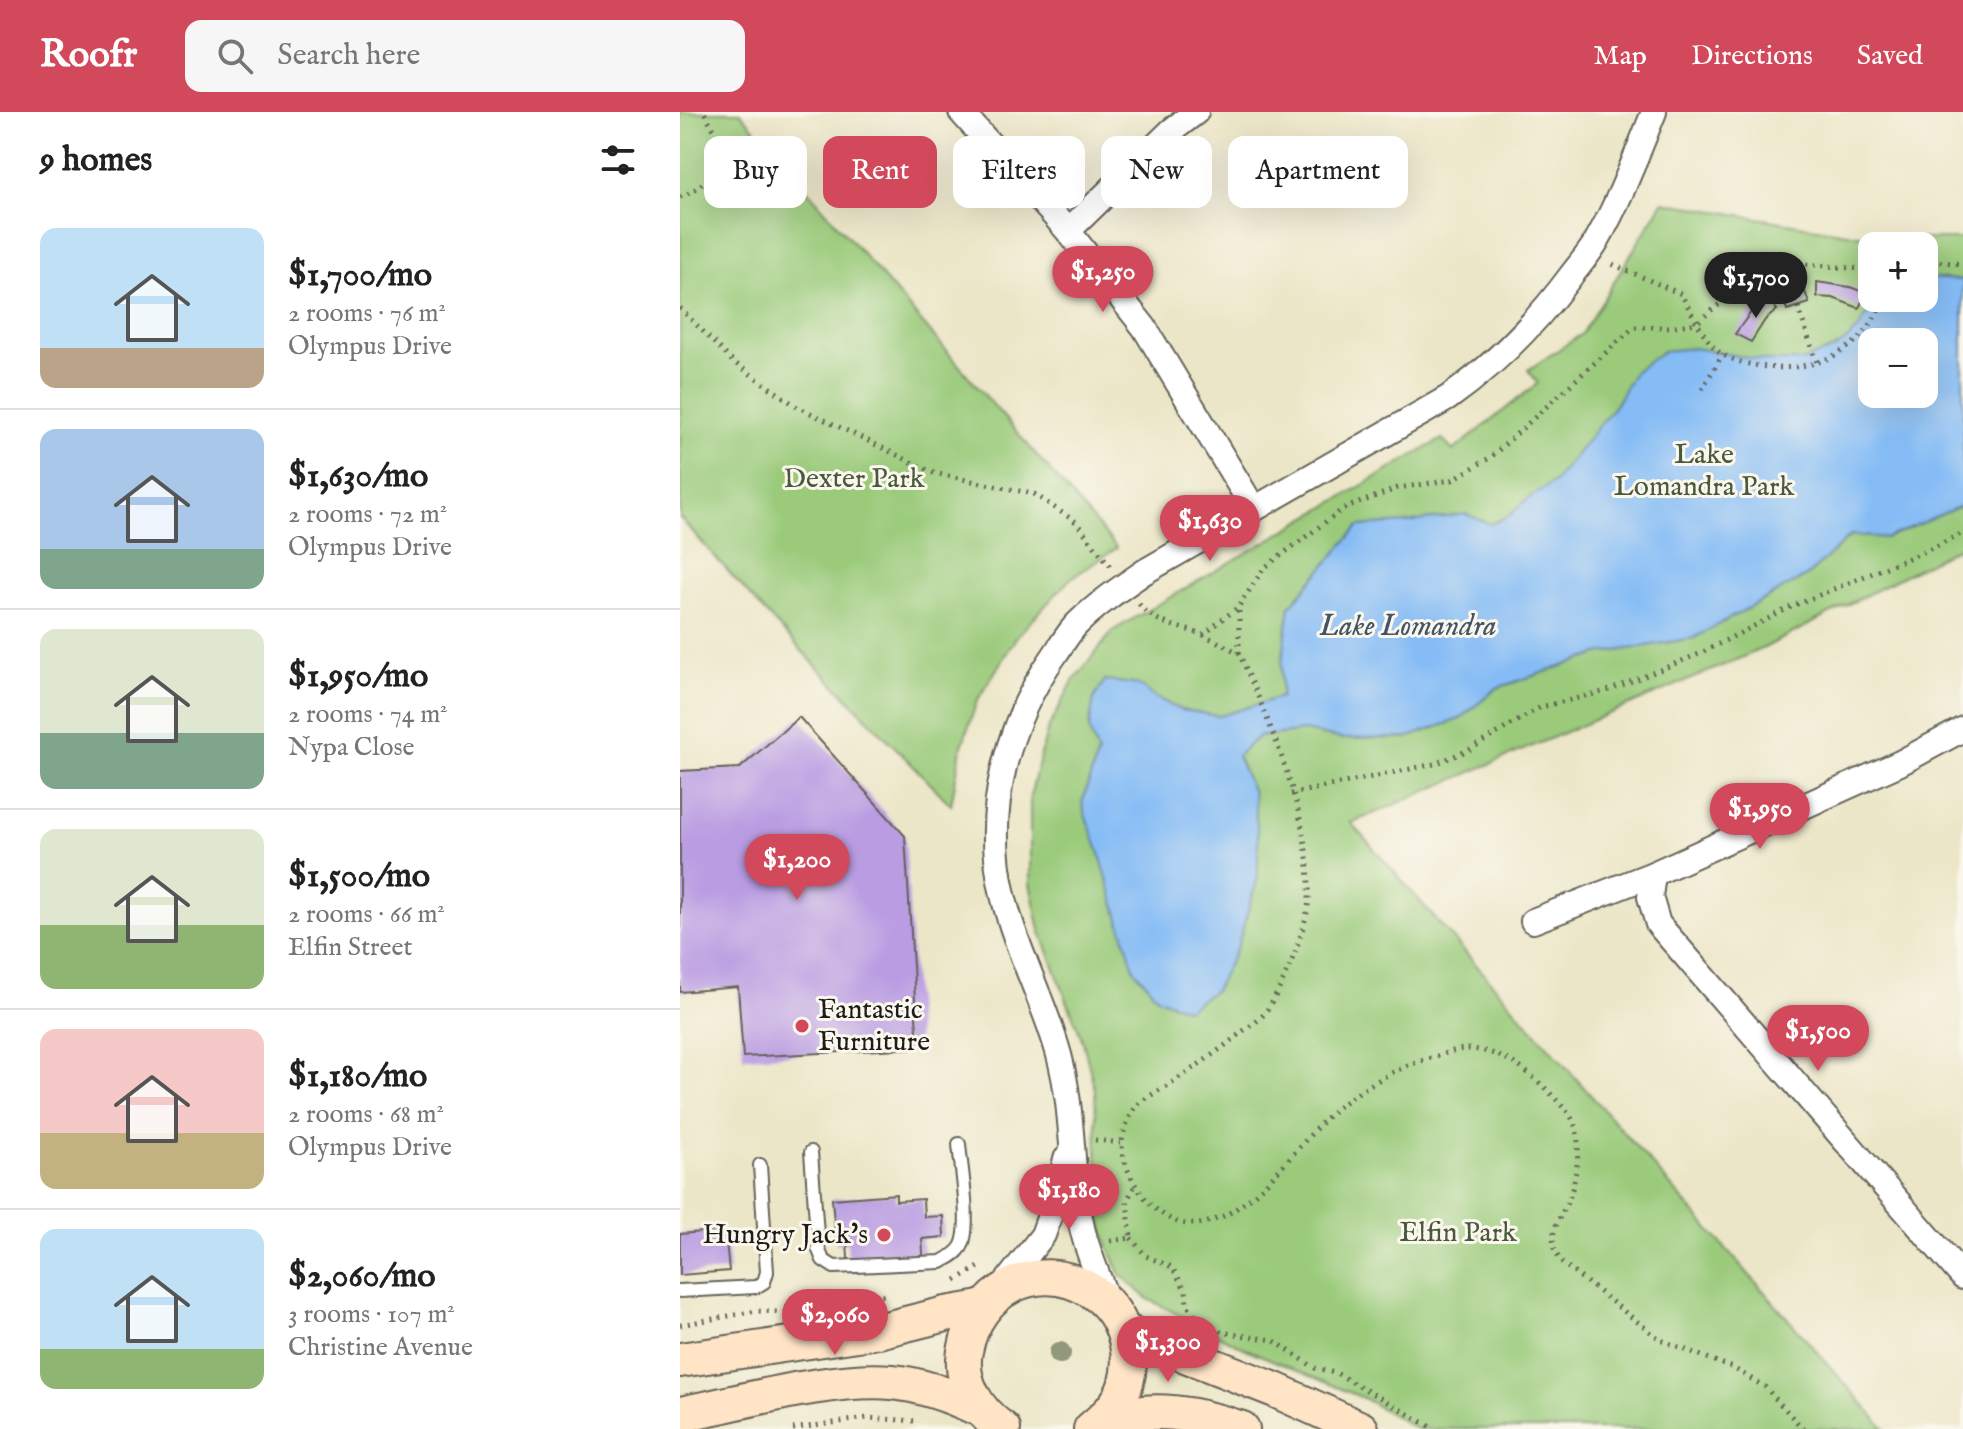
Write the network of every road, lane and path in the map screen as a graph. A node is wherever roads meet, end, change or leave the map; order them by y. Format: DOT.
graph roads {
  1 [pos="704,112"];
  2 [pos="961,112"];
  3 [pos="1196,112"];
  4 [pos="1654,112"];
  5 [pos="680,197"];
  6 [pos="1068,231"];
  7 [pos="1938,261"];
  8 [pos="1611,264"];
  9 [pos="1963,264"];
  10 [pos="1858,269"];
  11 [pos="1798,307"];
  12 [pos="680,308"];
  13 [pos="1876,312"];
  14 [pos="1697,323"];
  15 [pos="1722,354"];
  16 [pos="1817,363"];
  17 [pos="1702,389"];
  18 [pos="1254,509"];
  19 [pos="1963,533"];
  20 [pos="1125,586"];
  21 [pos="1239,606"];
  22 [pos="1203,635"];
  23 [pos="1239,653"];
  24 [pos="1963,729"];
  25 [pos="1291,794"];
  26 [pos="1653,874"];
  27 [pos="1533,921"];
  28 [pos="1072,1137"];
  29 [pos="959,1144"];
  30 [pos="811,1152"];
  31 [pos="760,1165"];
  32 [pos="1136,1183"];
  33 [pos="1131,1238"];
  34 [pos="1102,1242"];
  35 [pos="1963,1277"];
  36 [pos="942,1283"];
  37 [pos="987,1289"];
  38 [pos="680,1291"];
  39 [pos="888,1294"];
  40 [pos="845,1302"];
  41 [pos="788,1313"];
  42 [pos="1117,1318"];
  43 [pos="680,1325"];
  44 [pos="680,1360"];
  45 [pos="680,1414"];
  46 [pos="926,1422"];
  47 [pos="992,1422"];
  48 [pos="793,1429"];
  49 [pos="1092,1429"];
  50 [pos="1242,1429"];
  51 [pos="1361,1429"];
  52 [pos="1435,1429"];
  53 [pos="1803,1429"];
  1 -- 5 [label="path"];
  2 -- 6 [label="street"];
  3 -- 6 [label="street"];
  4 -- 18 [label="street"];
  6 -- 18 [label="street"];
  7 -- 9 [label="path"];
  8 -- 14 [label="path"];
  10 -- 14 [label="path"];
  11 -- 16 [label="path"];
  12 -- 20 [label="path"];
  13 -- 16 [label="path"];
  14 -- 15 [label="path"];
  14 -- 21 [label="path"];
  15 -- 16 [label="path"];
  15 -- 17 [label="path"];
  18 -- 20 [label="street"];
  19 -- 25 [label="path"];
  20 -- 22 [label="path"];
  20 -- 28 [label="street"];
  21 -- 22 [label="path"];
  21 -- 23 [label="path"];
  22 -- 23 [label="path"];
  23 -- 25 [label="path"];
  24 -- 26 [label="street"];
  25 -- 32 [label="path"];
  26 -- 27 [label="street"];
  26 -- 35 [label="street"];
  28 -- 37 [label="street"];
  28 -- 42 [label="street"];
  29 -- 30 [label="lane"];
  31 -- 38 [label="lane"];
  32 -- 33 [label="path"];
  32 -- 53 [label="path"];
  33 -- 34 [label="path"];
  33 -- 52 [label="path"];
  36 -- 37 [label="path"];
  37 -- 42 [label="main road"];
  37 -- 44 [label="main road"];
  37 -- 47 [label="main road"];
  39 -- 40 [label="path"];
  41 -- 43 [label="path"];
  42 -- 49 [label="main road"];
  42 -- 51 [label="main road"];
  45 -- 47 [label="main road"];
  46 -- 48 [label="path"];
  49 -- 50 [label="main road"];
}
